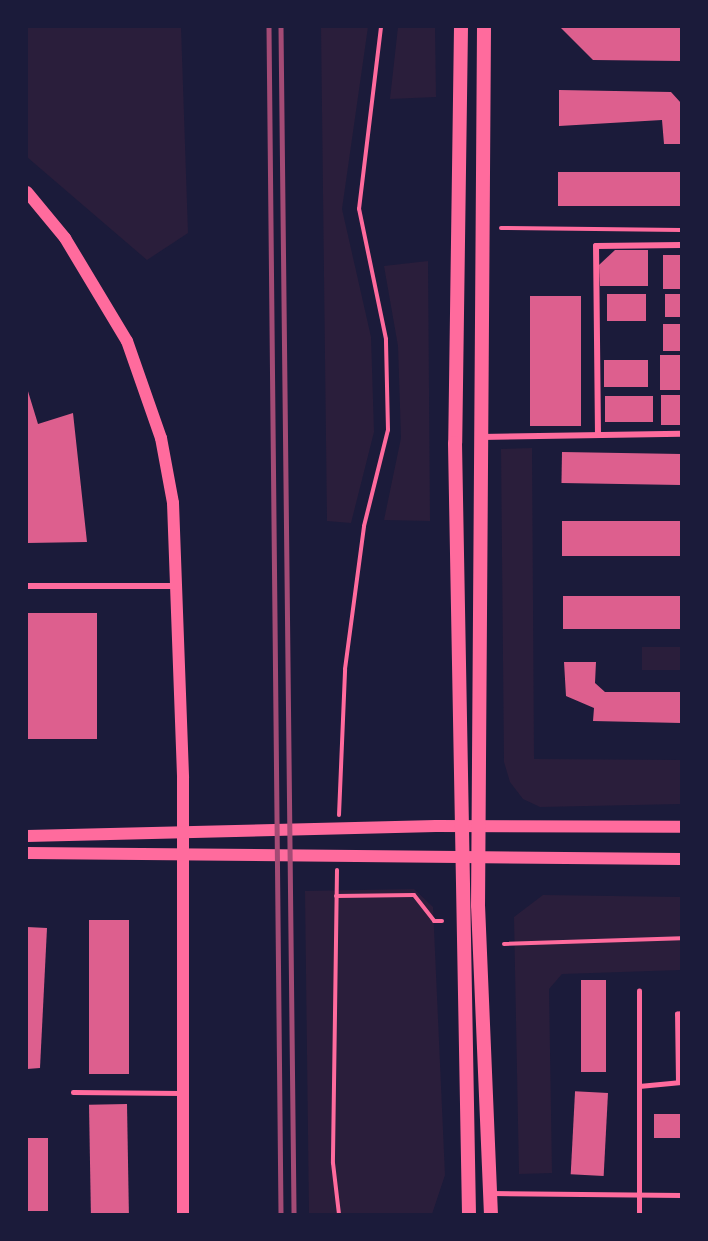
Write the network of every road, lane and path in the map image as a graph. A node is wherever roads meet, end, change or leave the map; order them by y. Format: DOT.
graph roads {
  1 [pos="381,27"];
  2 [pos="460,27"];
  3 [pos="484,27"];
  4 [pos="27,192"];
  5 [pos="501,228"];
  6 [pos="681,230"];
  7 [pos="681,245"];
  8 [pos="681,434"];
  9 [pos="598,435"];
  10 [pos="479,437"];
  11 [pos="27,586"];
  12 [pos="177,586"];
  13 [pos="339,822"];
  14 [pos="463,826"];
  15 [pos="480,827"];
  16 [pos="681,827"];
  17 [pos="27,836"];
  18 [pos="27,853"];
  19 [pos="338,857"];
  20 [pos="462,859"];
  21 [pos="681,859"];
  22 [pos="479,861"];
  23 [pos="336,896"];
  24 [pos="441,921"];
  25 [pos="681,938"];
  26 [pos="504,944"];
  27 [pos="639,991"];
  28 [pos="681,1013"];
  29 [pos="680,1082"];
  30 [pos="639,1086"];
  31 [pos="73,1092"];
  32 [pos="183,1094"];
  33 [pos="490,1193"];
  34 [pos="638,1195"];
  35 [pos="681,1195"];
  36 [pos="183,1214"];
  37 [pos="339,1214"];
  38 [pos="469,1214"];
  39 [pos="491,1214"];
  40 [pos="639,1214"];
  1 -- 13 [label="path"];
  2 -- 14 [label="main road"];
  3 -- 10 [label="main road"];
  4 -- 12 [label="main road"];
  5 -- 6 [label="path"];
  7 -- 9 [label="street"];
  8 -- 9 [label="street"];
  9 -- 10 [label="street"];
  10 -- 15 [label="main road"];
  11 -- 12 [label="street"];
  12 -- 32 [label="main road"];
  14 -- 15 [label="main road"];
  14 -- 17 [label="main road"];
  14 -- 20 [label="main road"];
  15 -- 16 [label="main road"];
  15 -- 22 [label="main road"];
  18 -- 20 [label="main road"];
  19 -- 23 [label="path"];
  20 -- 22 [label="main road"];
  20 -- 38 [label="main road"];
  21 -- 22 [label="main road"];
  22 -- 33 [label="main road"];
  23 -- 24 [label="path"];
  23 -- 37 [label="path"];
  25 -- 26 [label="path"];
  27 -- 30 [label="lane"];
  28 -- 29 [label="lane"];
  29 -- 30 [label="lane"];
  30 -- 34 [label="lane"];
  31 -- 32 [label="lane"];
  32 -- 36 [label="main road"];
  33 -- 34 [label="lane"];
  33 -- 39 [label="main road"];
  34 -- 35 [label="lane"];
  34 -- 40 [label="lane"];
}
